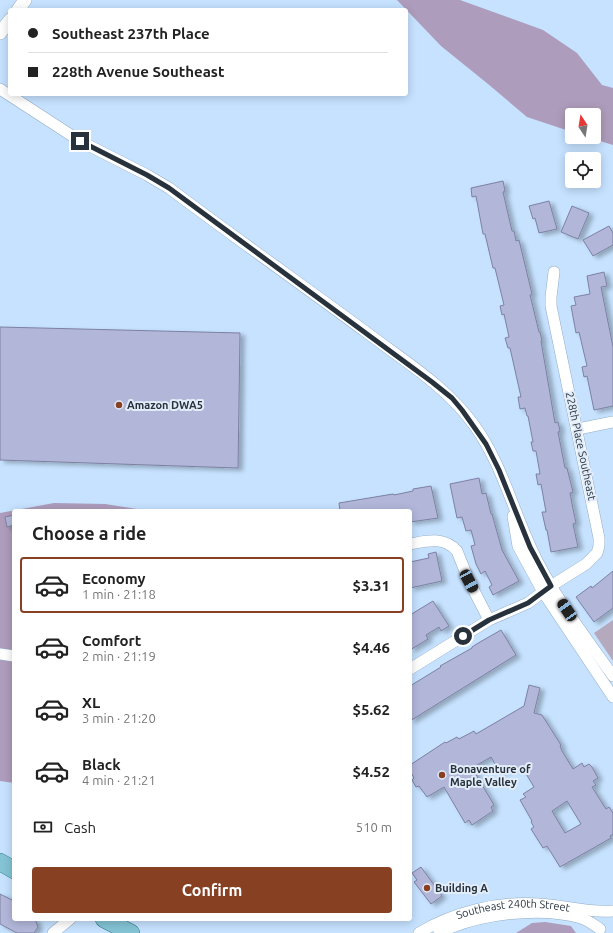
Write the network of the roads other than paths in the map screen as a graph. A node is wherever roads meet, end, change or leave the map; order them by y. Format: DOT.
graph roads {
  1 [pos="8,23"];
  2 [pos="0,33"];
  3 [pos="11,96"];
  4 [pos="554,272"];
  5 [pos="613,422"];
  6 [pos="578,429"];
  7 [pos="412,544"];
  8 [pos="547,589"];
  9 [pos="489,620"];
  10 [pos="0,654"];
  11 [pos="12,656"];
  12 [pos="412,668"];
  13 [pos="613,676"];
  14 [pos="613,697"];
  15 [pos="0,862"];
  16 [pos="12,869"];
  17 [pos="613,911"];
  18 [pos="54,921"];
  19 [pos="67,921"];
  20 [pos="108,921"];
  21 [pos="600,931"];
  22 [pos="52,933"];
  23 [pos="131,933"];
  24 [pos="419,933"];
  25 [pos="439,933"];
  1 -- 2 [label="street"];
  3 -- 8 [label="street"];
  4 -- 6 [label="street, 228th Place Southeast"];
  5 -- 6 [label="street"];
  6 -- 8 [label="street, 228th Place Southeast"];
  7 -- 9 [label="street"];
  8 -- 9 [label="street, 228th Place Southeast"];
  8 -- 13 [label="street"];
  8 -- 14 [label="street"];
  9 -- 12 [label="street, 228th Place Southeast"];
  10 -- 11 [label="street"];
  15 -- 16 [label="main road"];
  17 -- 21 [label="street"];
  17 -- 24 [label="street, Southeast 240th Street"];
  18 -- 22 [label="street"];
  19 -- 22 [label="street"];
  20 -- 23 [label="main road"];
  21 -- 25 [label="street, Southeast 240th Street"];
}
